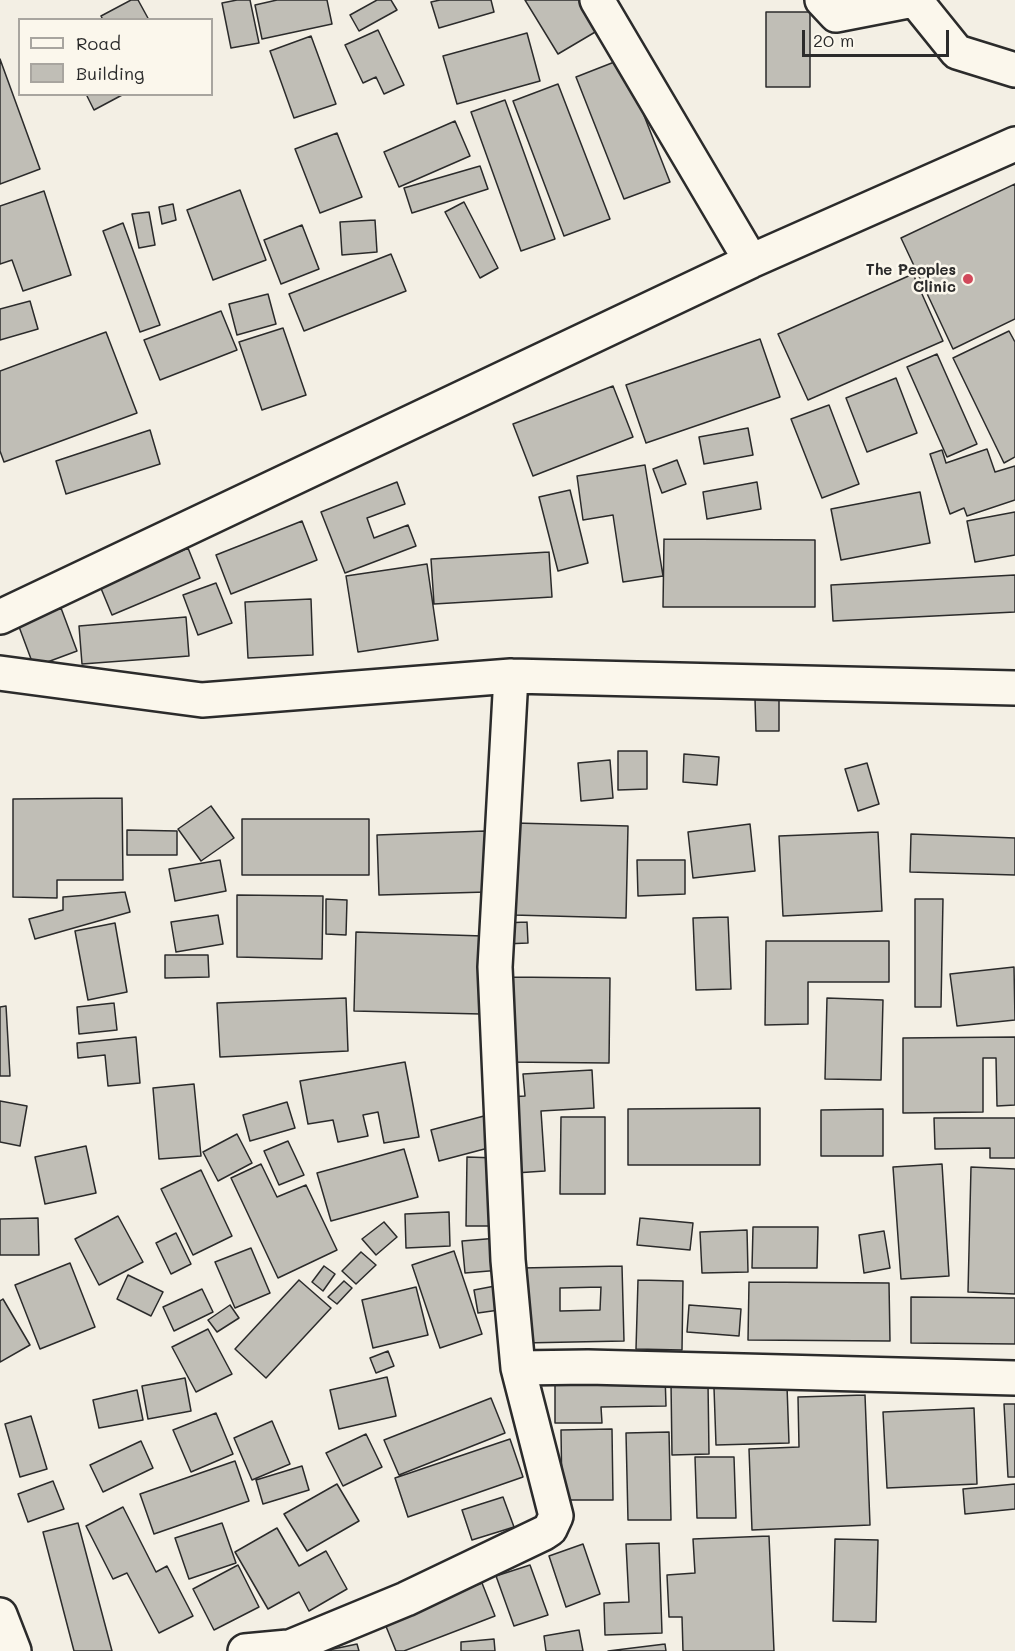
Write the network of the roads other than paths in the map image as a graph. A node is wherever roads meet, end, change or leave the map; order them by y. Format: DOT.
graph roads {
  1 [pos="597,0"];
  2 [pos="822,0"];
  3 [pos="914,0"];
  4 [pos="1015,70"];
  5 [pos="1015,144"];
  6 [pos="751,261"];
  7 [pos="0,616"];
  8 [pos="0,673"];
  9 [pos="511,676"];
  10 [pos="1015,688"];
  11 [pos="518,1368"];
  12 [pos="1015,1378"];
  13 [pos="0,1615"];
  14 [pos="284,1649"];
  15 [pos="14,1651"];
  16 [pos="245,1651"];
  1 -- 6 [label="street"];
  2 -- 3 [label="street"];
  3 -- 4 [label="street"];
  5 -- 6 [label="street"];
  6 -- 7 [label="street"];
  8 -- 9 [label="street"];
  9 -- 10 [label="street"];
  9 -- 11 [label="street"];
  11 -- 12 [label="street"];
  11 -- 14 [label="street"];
  13 -- 15 [label="street"];
  14 -- 16 [label="street"];
}
